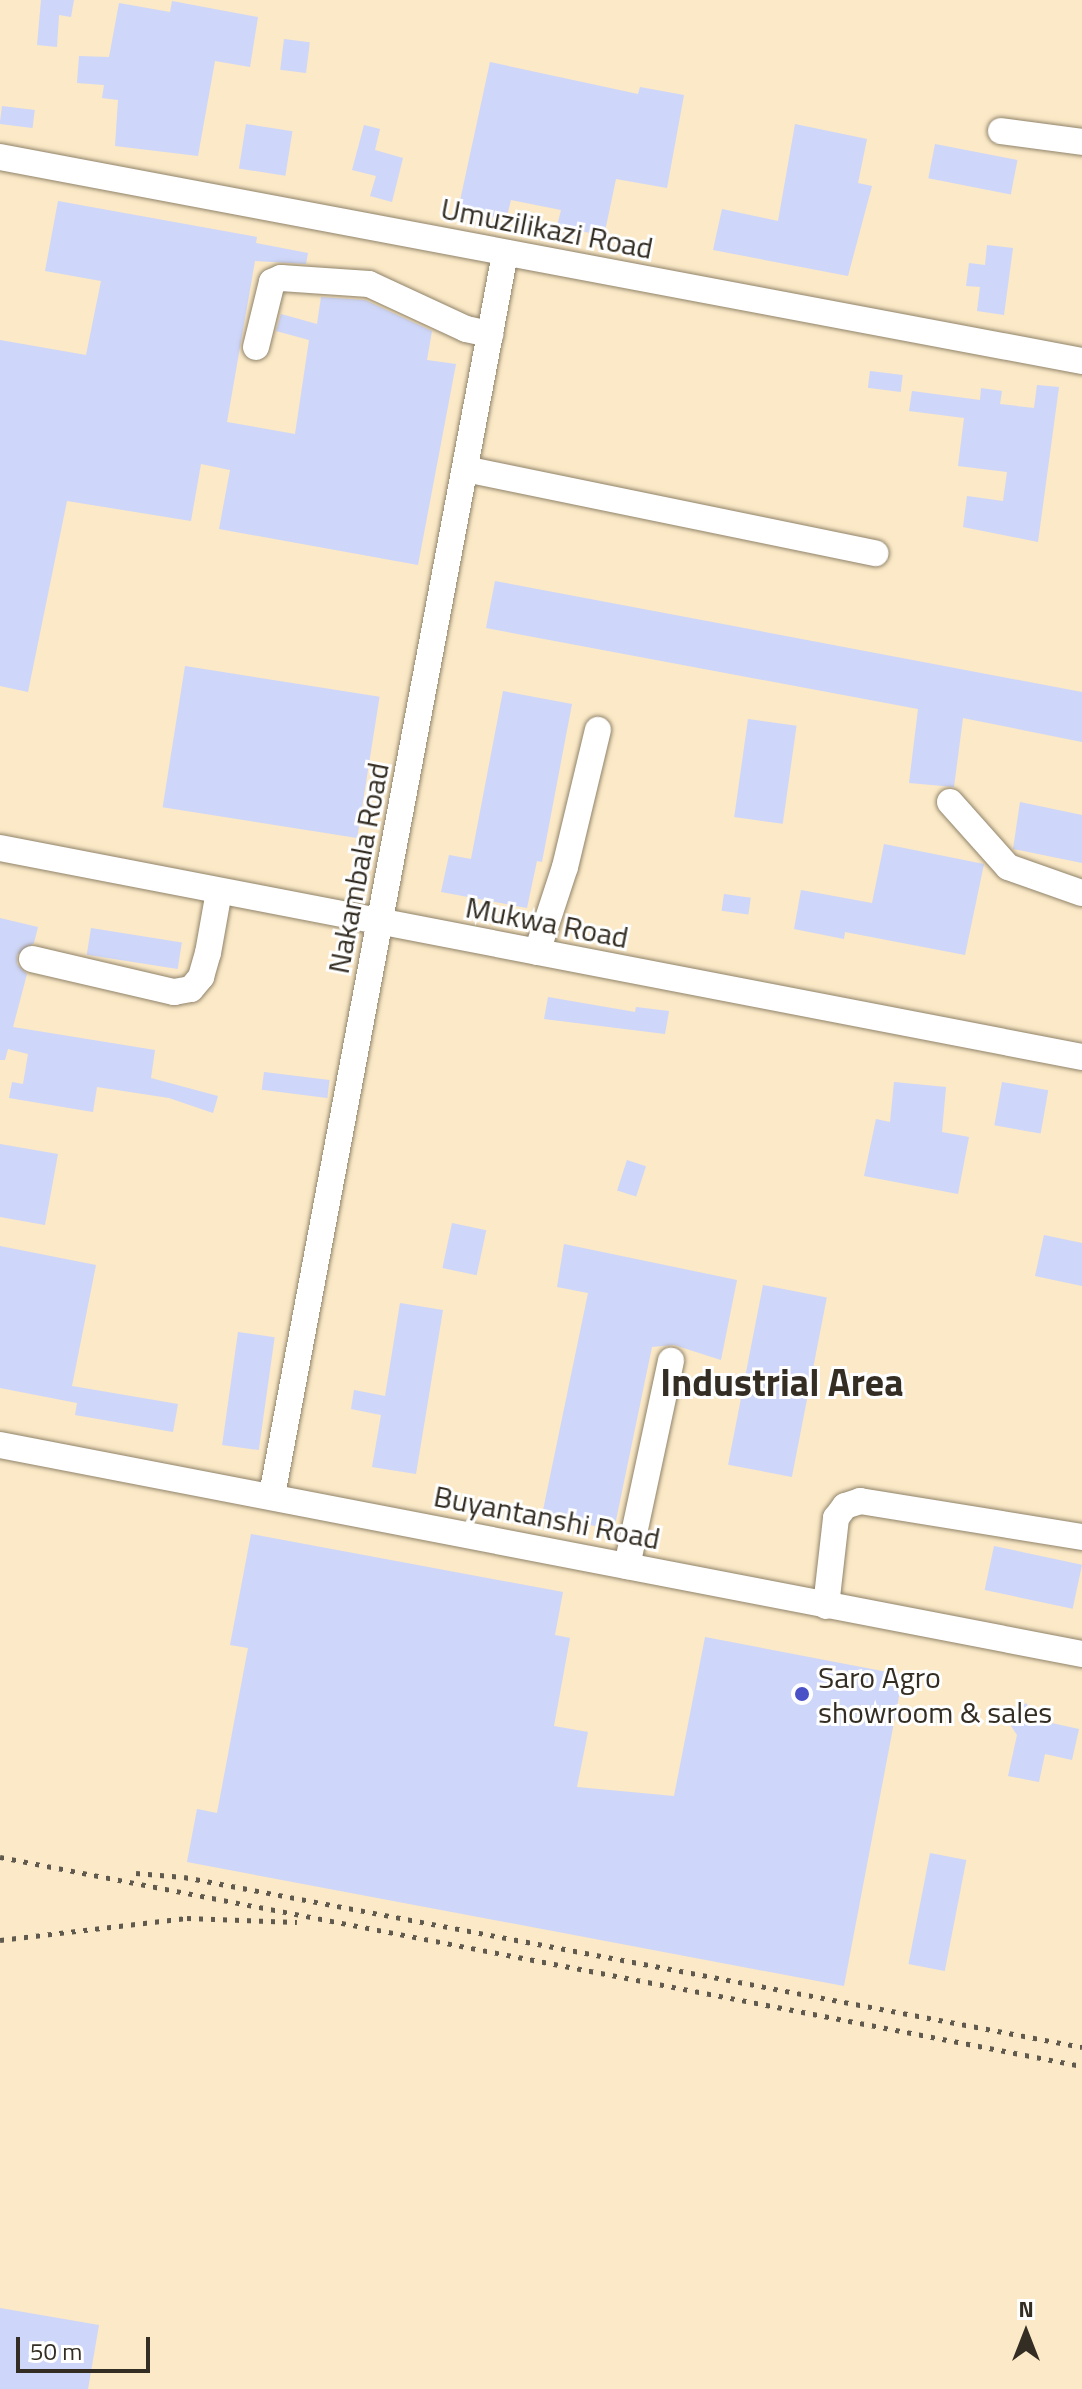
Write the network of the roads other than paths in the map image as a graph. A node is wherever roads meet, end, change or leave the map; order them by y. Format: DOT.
graph roads {
  1 [pos="1001,131"];
  2 [pos="1082,142"];
  3 [pos="1,161"];
  4 [pos="505,253"];
  5 [pos="490,334"];
  6 [pos="256,347"];
  7 [pos="1082,361"];
  8 [pos="465,469"];
  9 [pos="875,553"];
  10 [pos="598,730"];
  11 [pos="950,802"];
  12 [pos="0,848"];
  13 [pos="219,891"];
  14 [pos="1082,893"];
  15 [pos="380,922"];
  16 [pos="537,952"];
  17 [pos="32,959"];
  18 [pos="1082,1057"];
  19 [pos="671,1361"];
  20 [pos="0,1445"];
  21 [pos="272,1495"];
  22 [pos="1082,1537"];
  23 [pos="627,1566"];
  24 [pos="826,1606"];
  25 [pos="1082,1654"];
  1 -- 2 [label="street"];
  3 -- 4 [label="street, Umuzilikazi Road"];
  4 -- 5 [label="street, Nakambala Road"];
  4 -- 7 [label="street, Umuzilikazi Road"];
  5 -- 6 [label="street"];
  5 -- 8 [label="street, Nakambala Road"];
  8 -- 9 [label="street"];
  8 -- 15 [label="street, Nakambala Road"];
  10 -- 16 [label="street"];
  11 -- 14 [label="street"];
  12 -- 13 [label="street, Mukwa Road"];
  13 -- 15 [label="street, Mukwa Road"];
  13 -- 17 [label="street"];
  15 -- 16 [label="street, Mukwa Road"];
  15 -- 21 [label="street, Nakambala Road"];
  16 -- 18 [label="street, Mukwa Road"];
  19 -- 23 [label="street"];
  20 -- 21 [label="street, Buyantanshi Road"];
  21 -- 23 [label="street, Buyantanshi Road"];
  22 -- 24 [label="street"];
  23 -- 24 [label="street, Buyantanshi Road"];
  24 -- 25 [label="street, Buyantanshi Road"];
}
